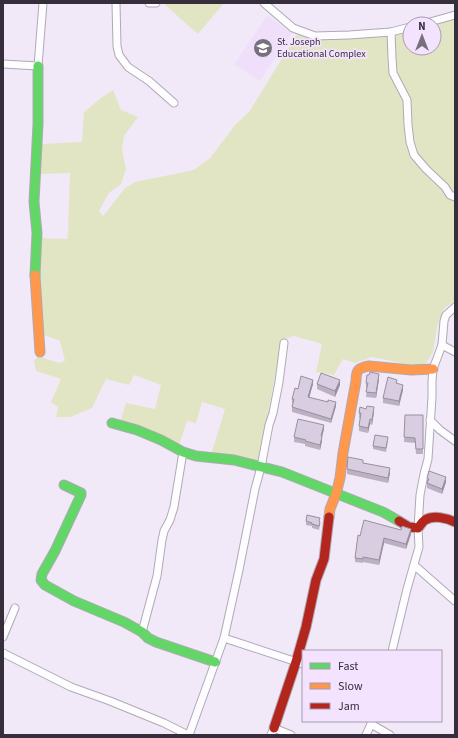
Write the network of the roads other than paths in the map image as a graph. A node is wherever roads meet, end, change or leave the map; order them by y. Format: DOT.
graph roads {
  1 [pos="35,3"];
  2 [pos="116,3"];
  3 [pos="149,3"];
  4 [pos="156,3"];
  5 [pos="264,3"];
  6 [pos="43,4"];
  7 [pos="455,15"];
  8 [pos="442,19"];
  9 [pos="402,29"];
  10 [pos="391,32"];
  11 [pos="3,64"];
  12 [pos="38,66"];
  13 [pos="174,103"];
  14 [pos="455,197"];
  15 [pos="455,307"];
  16 [pos="284,343"];
  17 [pos="442,345"];
  18 [pos="40,352"];
  19 [pos="455,352"];
  20 [pos="433,369"];
  21 [pos="430,420"];
  22 [pos="112,423"];
  23 [pos="440,430"];
  24 [pos="430,434"];
  25 [pos="455,441"];
  26 [pos="183,452"];
  27 [pos="261,467"];
  28 [pos="64,485"];
  29 [pos="336,494"];
  30 [pos="455,522"];
  31 [pos="418,528"];
  32 [pos="414,565"];
  33 [pos="455,601"];
  34 [pos="15,608"];
  35 [pos="142,632"];
  36 [pos="3,637"];
  37 [pos="224,638"];
  38 [pos="392,650"];
  39 [pos="3,653"];
  40 [pos="215,662"];
  41 [pos="299,663"];
  42 [pos="372,722"];
  43 [pos="273,731"];
  44 [pos="189,735"];
  45 [pos="291,735"];
  46 [pos="366,735"];
  47 [pos="390,735"];
  1 -- 6 [label="street"];
  2 -- 13 [label="street"];
  3 -- 4 [label="street"];
  5 -- 10 [label="street"];
  6 -- 12 [label="street"];
  7 -- 8 [label="street"];
  9 -- 10 [label="street"];
  10 -- 14 [label="street"];
  11 -- 12 [label="street"];
  12 -- 18 [label="street"];
  15 -- 17 [label="street"];
  16 -- 27 [label="street"];
  17 -- 19 [label="street"];
  17 -- 20 [label="street"];
  20 -- 21 [label="street"];
  20 -- 29 [label="street"];
  21 -- 23 [label="street"];
  21 -- 24 [label="street"];
  22 -- 26 [label="street"];
  23 -- 24 [label="street"];
  23 -- 25 [label="street"];
  24 -- 31 [label="street"];
  26 -- 27 [label="street"];
  26 -- 35 [label="street"];
  27 -- 29 [label="street"];
  27 -- 37 [label="street"];
  28 -- 35 [label="street"];
  29 -- 31 [label="street"];
  29 -- 41 [label="street"];
  30 -- 31 [label="street"];
  31 -- 32 [label="street"];
  32 -- 33 [label="street"];
  32 -- 38 [label="street"];
  34 -- 36 [label="street"];
  35 -- 40 [label="street"];
  37 -- 40 [label="street"];
  37 -- 41 [label="street"];
  39 -- 44 [label="street"];
  40 -- 44 [label="street"];
  41 -- 43 [label="street"];
  42 -- 46 [label="street"];
  42 -- 47 [label="street"];
  43 -- 45 [label="street"];
}
